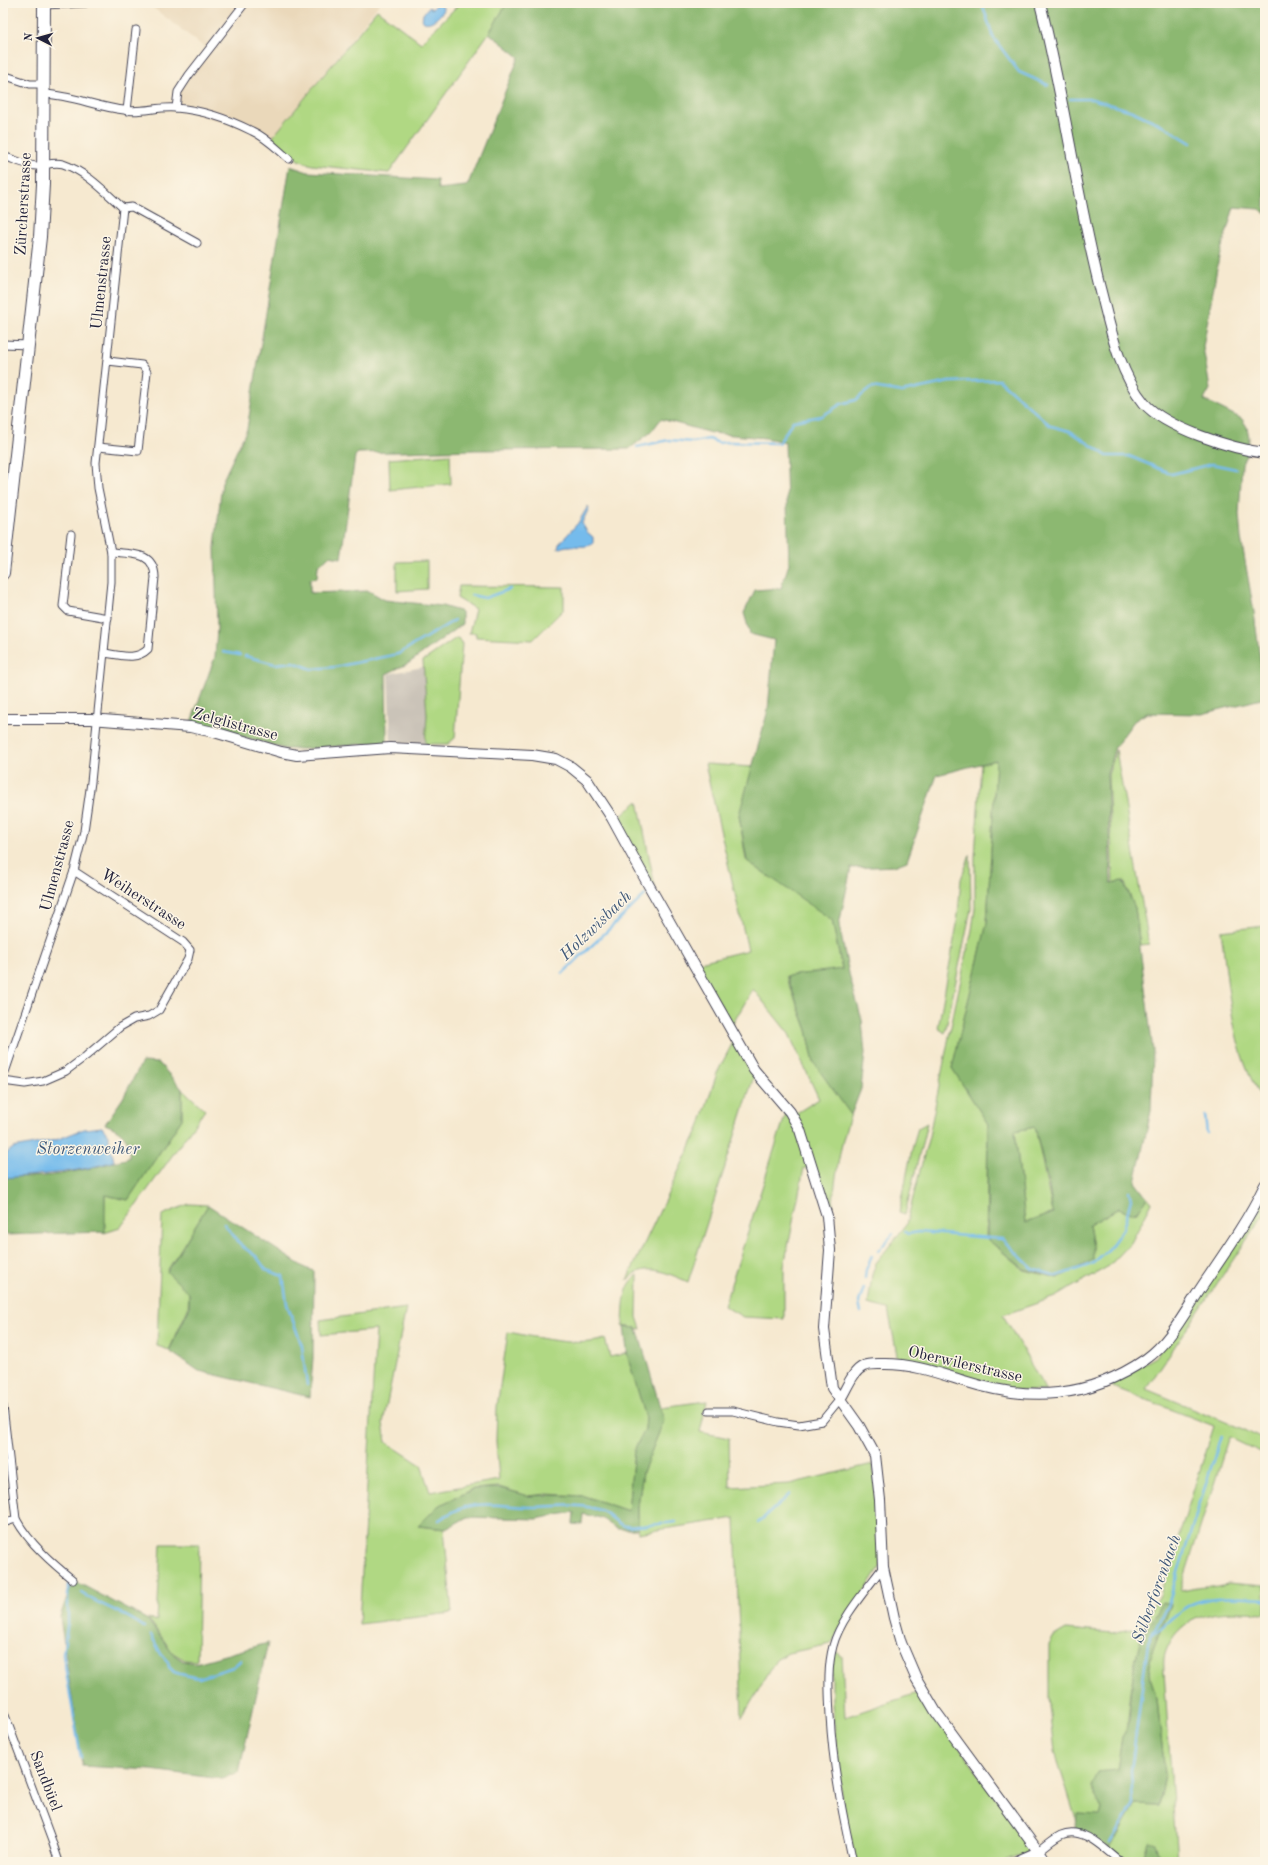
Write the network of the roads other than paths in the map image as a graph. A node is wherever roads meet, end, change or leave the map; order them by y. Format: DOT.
graph roads {
  1 [pos="86,3"];
  2 [pos="245,3"];
  3 [pos="1040,3"];
  4 [pos="44,4"];
  5 [pos="136,30"];
  6 [pos="3,75"];
  7 [pos="44,89"];
  8 [pos="176,108"];
  9 [pos="126,111"];
  10 [pos="3,156"];
  11 [pos="289,158"];
  12 [pos="43,164"];
  13 [pos="123,208"];
  14 [pos="197,243"];
  15 [pos="3,344"];
  16 [pos="29,345"];
  17 [pos="108,361"];
  18 [pos="98,448"];
  19 [pos="1265,453"];
  20 [pos="71,534"];
  21 [pos="111,552"];
  22 [pos="3,568"];
  23 [pos="108,618"];
  24 [pos="104,653"];
  25 [pos="3,719"];
  26 [pos="97,720"];
  27 [pos="74,871"];
  28 [pos="3,1080"];
  29 [pos="1265,1185"];
  30 [pos="840,1400"];
  31 [pos="3,1406"];
  32 [pos="709,1411"];
  33 [pos="16,1519"];
  34 [pos="3,1523"];
  35 [pos="883,1567"];
  36 [pos="73,1580"];
  37 [pos="3,1710"];
  38 [pos="1038,1852"];
  39 [pos="59,1862"];
  40 [pos="853,1862"];
  41 [pos="1014,1862"];
  42 [pos="1046,1862"];
  43 [pos="1121,1862"];
  1 -- 4 [label="street"];
  2 -- 8 [label="street"];
  3 -- 19 [label="street"];
  4 -- 7 [label="main road, Zürcherstrasse"];
  5 -- 9 [label="street"];
  6 -- 7 [label="street"];
  7 -- 9 [label="street"];
  7 -- 12 [label="main road, Zürcherstrasse"];
  8 -- 9 [label="street"];
  8 -- 11 [label="street"];
  10 -- 12 [label="street"];
  12 -- 13 [label="street"];
  12 -- 16 [label="main road, Zürcherstrasse"];
  13 -- 14 [label="street"];
  13 -- 17 [label="street, Ulmenstrasse"];
  15 -- 16 [label="street"];
  16 -- 22 [label="main road, Zürcherstrasse"];
  17 -- 18 [label="street, Ulmenstrasse"];
  17 -- 18 [label="street"];
  18 -- 21 [label="street, Ulmenstrasse"];
  20 -- 23 [label="street"];
  21 -- 23 [label="street, Ulmenstrasse"];
  21 -- 24 [label="street"];
  23 -- 24 [label="street, Ulmenstrasse"];
  24 -- 26 [label="street, Ulmenstrasse"];
  25 -- 26 [label="street, Zelglistrasse"];
  26 -- 27 [label="street, Ulmenstrasse"];
  26 -- 30 [label="street, Zelglistrasse"];
  27 -- 28 [label="street, Ulmenstrasse"];
  27 -- 28 [label="street, Weiherstrasse"];
  29 -- 30 [label="street, Oberwilerstrasse"];
  30 -- 32 [label="street, Oberwilerstrasse"];
  30 -- 35 [label="street, Zelglistrasse"];
  31 -- 33 [label="street"];
  33 -- 34 [label="street"];
  33 -- 36 [label="street"];
  35 -- 38 [label="street, Zelglistrasse"];
  35 -- 40 [label="street"];
  37 -- 39 [label="street, Sandbüel"];
  38 -- 41 [label="street"];
  38 -- 42 [label="street, Zelglistrasse"];
  38 -- 43 [label="street"];
}
